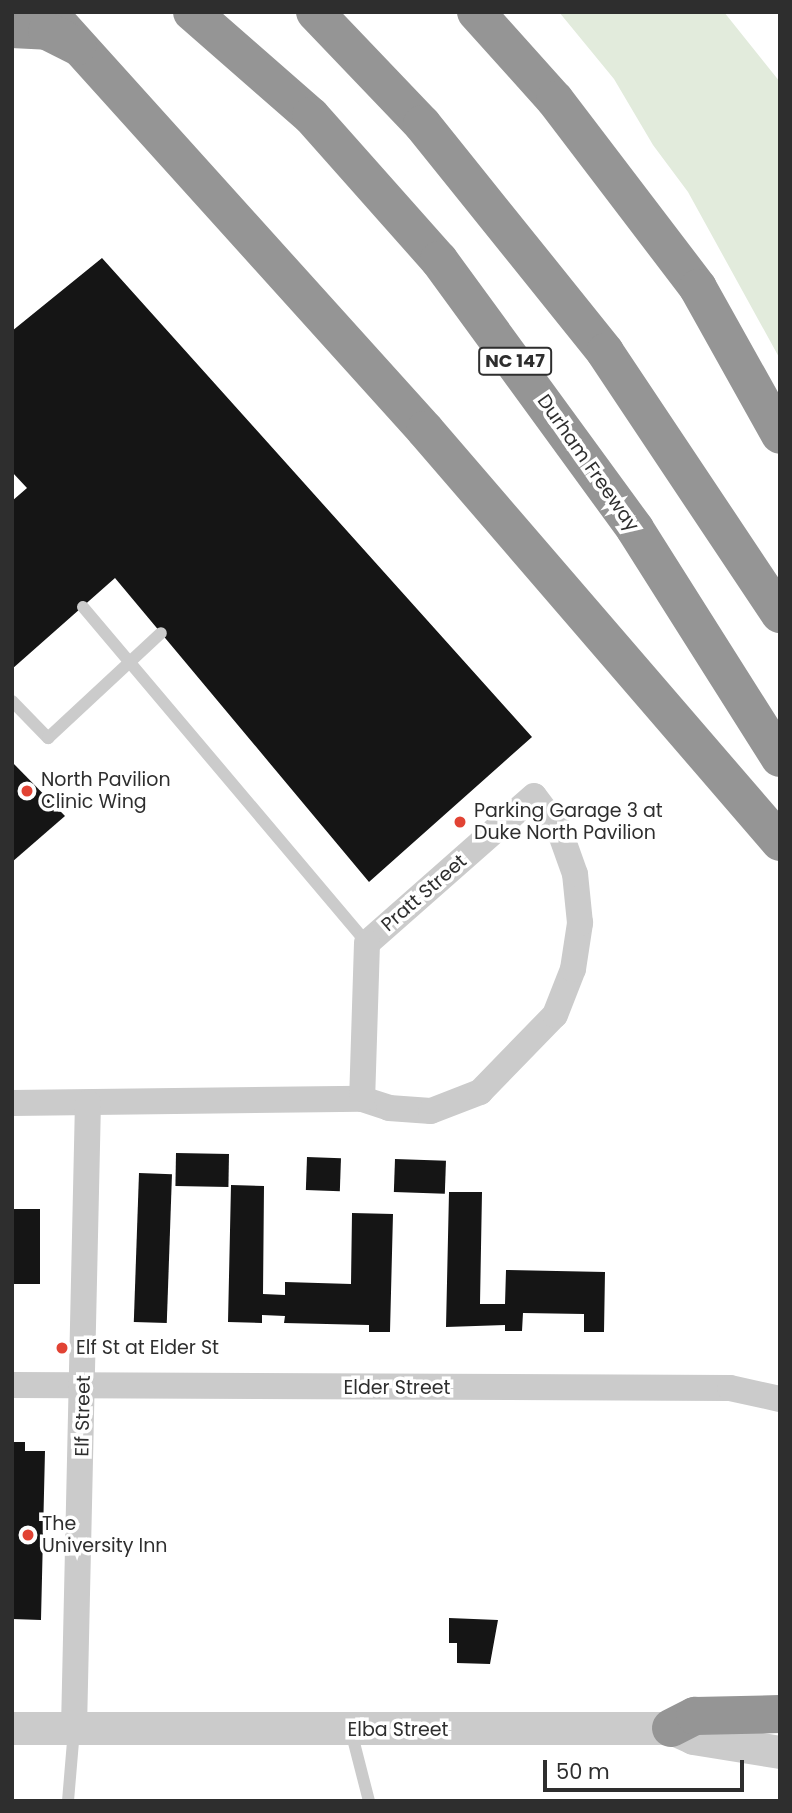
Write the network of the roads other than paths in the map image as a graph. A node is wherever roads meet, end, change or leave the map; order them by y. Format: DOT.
graph roads {
  1 [pos="48,12"];
  2 [pos="191,12"];
  3 [pos="315,12"];
  4 [pos="476,12"];
  5 [pos="12,29"];
  6 [pos="81,48"];
  7 [pos="780,435"];
  8 [pos="83,607"];
  9 [pos="780,614"];
  10 [pos="161,633"];
  11 [pos="130,662"];
  12 [pos="12,701"];
  13 [pos="780,758"];
  14 [pos="780,842"];
  15 [pos="367,943"];
  16 [pos="362,1099"];
  17 [pos="12,1103"];
  18 [pos="88,1103"];
  19 [pos="12,1385"];
  20 [pos="84,1387"];
  21 [pos="780,1399"];
  22 [pos="780,1714"];
  23 [pos="12,1728"];
  24 [pos="74,1728"];
  25 [pos="671,1728"];
  26 [pos="351,1731"];
  27 [pos="780,1752"];
  28 [pos="68,1801"];
  29 [pos="369,1801"];
  1 -- 6 [label="highway"];
  2 -- 13 [label="highway, Durham Freeway / NC 147"];
  3 -- 9 [label="highway"];
  4 -- 7 [label="highway"];
  5 -- 6 [label="highway"];
  6 -- 14 [label="highway"];
  8 -- 11 [label="lane"];
  10 -- 11 [label="lane"];
  11 -- 12 [label="lane"];
  11 -- 15 [label="lane"];
  15 -- 16 [label="street, Pratt Street"];
  15 -- 16 [label="street, Pratt Street"];
  16 -- 18 [label="street, Pratt Street"];
  17 -- 18 [label="street, Pratt Street"];
  18 -- 20 [label="street, Elf Street"];
  19 -- 20 [label="street, Elder Street"];
  20 -- 21 [label="street, Elder Street"];
  20 -- 24 [label="street, Elf Street"];
  22 -- 25 [label="highway"];
  23 -- 24 [label="street, Elba Street"];
  24 -- 26 [label="street, Elba Street"];
  24 -- 28 [label="lane"];
  25 -- 26 [label="street, Elba Street"];
  25 -- 27 [label="street, Elba Street"];
  26 -- 29 [label="lane"];
}
